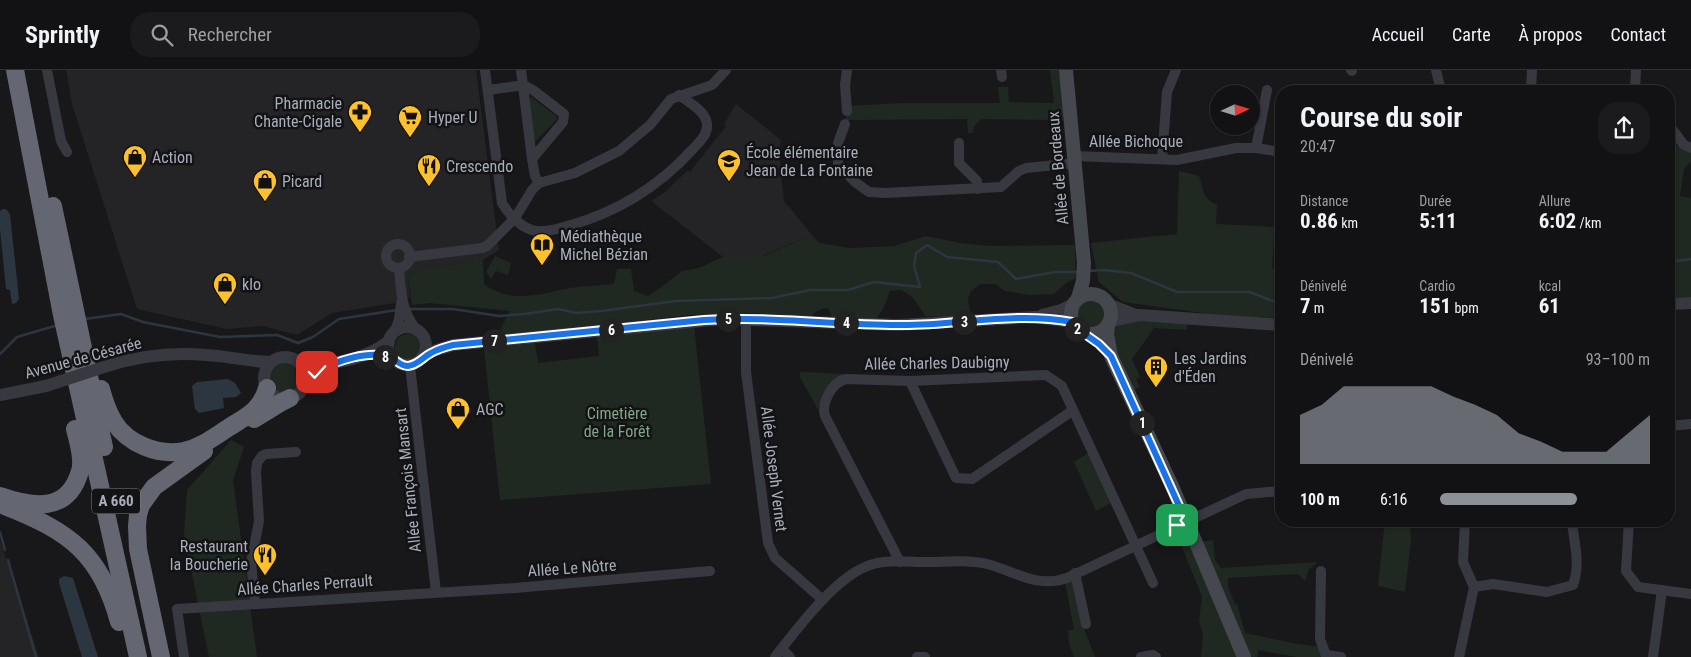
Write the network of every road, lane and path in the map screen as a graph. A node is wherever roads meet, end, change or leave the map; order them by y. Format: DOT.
graph roads {
  1 [pos="15,70"];
  2 [pos="27,70"];
  3 [pos="47,70"];
  4 [pos="485,70"];
  5 [pos="521,70"];
  6 [pos="726,70"];
  7 [pos="847,70"];
  8 [pos="1066,70"];
  9 [pos="1176,70"];
  10 [pos="1436,70"];
  11 [pos="1532,70"];
  12 [pos="1636,70"];
  13 [pos="1440,85"];
  14 [pos="1531,85"];
  15 [pos="1635,85"];
  16 [pos="524,86"];
  17 [pos="488,90"];
  18 [pos="1267,90"];
  19 [pos="675,97"];
  20 [pos="847,111"];
  21 [pos="845,124"];
  22 [pos="1675,133"];
  23 [pos="959,143"];
  24 [pos="1256,148"];
  25 [pos="1691,148"];
  26 [pos="1275,151"];
  27 [pos="67,152"];
  28 [pos="532,159"];
  29 [pos="1162,159"];
  30 [pos="1075,160"];
  31 [pos="539,183"];
  32 [pos="978,189"];
  33 [pos="514,218"];
  34 [pos="409,256"];
  35 [pos="399,268"];
  36 [pos="1087,279"];
  37 [pos="1103,300"];
  38 [pos="1076,301"];
  39 [pos="1691,302"];
  40 [pos="1675,303"];
  41 [pos="1139,315"];
  42 [pos="1035,317"];
  43 [pos="746,319"];
  44 [pos="1072,322"];
  45 [pos="1109,323"];
  46 [pos="1275,324"];
  47 [pos="71,327"];
  48 [pos="397,327"];
  49 [pos="420,333"];
  50 [pos="1086,334"];
  51 [pos="453,345"];
  52 [pos="368,354"];
  53 [pos="424,356"];
  54 [pos="1111,356"];
  55 [pos="392,358"];
  56 [pos="235,359"];
  57 [pos="271,362"];
  58 [pos="330,364"];
  59 [pos="302,365"];
  60 [pos="410,366"];
  61 [pos="910,381"];
  62 [pos="265,384"];
  63 [pos="305,385"];
  64 [pos="0,395"];
  65 [pos="290,398"];
  66 [pos="1072,412"];
  67 [pos="1691,424"];
  68 [pos="1675,425"];
  69 [pos="296,452"];
  70 [pos="1275,492"];
  71 [pos="0,499"];
  72 [pos="1186,521"];
  73 [pos="1465,527"];
  74 [pos="1573,527"];
  75 [pos="1629,527"];
  76 [pos="1135,545"];
  77 [pos="900,562"];
  78 [pos="710,571"];
  79 [pos="1321,571"];
  80 [pos="1076,573"];
  81 [pos="1153,583"];
  82 [pos="1474,588"];
  83 [pos="1662,590"];
  84 [pos="436,592"];
  85 [pos="1691,594"];
  86 [pos="823,600"];
  87 [pos="255,603"];
  88 [pos="1086,624"];
  89 [pos="779,653"];
  90 [pos="1326,656"];
  91 [pos="128,657"];
  92 [pos="138,657"];
  93 [pos="149,657"];
  94 [pos="161,657"];
  95 [pos="184,657"];
  96 [pos="790,657"];
  97 [pos="918,657"];
  98 [pos="925,657"];
  99 [pos="1141,657"];
  100 [pos="1156,657"];
  101 [pos="1244,657"];
  102 [pos="1340,657"];
  103 [pos="1459,657"];
  104 [pos="1653,657"];
  1 -- 47 [label="highway"];
  2 -- 47 [label="highway"];
  3 -- 27 [label="street"];
  4 -- 17 [label="street"];
  5 -- 16 [label="street"];
  6 -- 19 [label="street"];
  7 -- 20 [label="street"];
  8 -- 30 [label="main road, Allée de Bordeaux"];
  9 -- 29 [label="street"];
  10 -- 13 [label="street"];
  11 -- 14 [label="street"];
  12 -- 15 [label="street"];
  16 -- 17 [label="street"];
  16 -- 28 [label="street"];
  16 -- 28 [label="street"];
  17 -- 33 [label="street"];
  18 -- 24 [label="street"];
  19 -- 31 [label="street"];
  19 -- 33 [label="street"];
  21 -- 32 [label="street, Allée Bichoque"];
  22 -- 25 [label="street"];
  23 -- 32 [label="street"];
  24 -- 26 [label="street, Allée Bichoque"];
  24 -- 29 [label="street, Allée Bichoque"];
  28 -- 31 [label="street"];
  29 -- 30 [label="street, Allée Bichoque"];
  30 -- 32 [label="street, Allée Bichoque"];
  30 -- 36 [label="main road, Allée de Bordeaux"];
  31 -- 33 [label="street"];
  33 -- 34 [label="street"];
  34 -- 35 [label="street"];
  34 -- 35 [label="street"];
  35 -- 48 [label="street"];
  36 -- 37 [label="main road, Allée de Bordeaux"];
  36 -- 38 [label="main road, Allée de Bordeaux"];
  37 -- 38 [label="main road"];
  37 -- 41 [label="street"];
  37 -- 45 [label="main road"];
  38 -- 42 [label="street"];
  38 -- 44 [label="main road"];
  39 -- 40 [label="street"];
  41 -- 45 [label="street"];
  41 -- 46 [label="street"];
  42 -- 43 [label="street"];
  42 -- 44 [label="street"];
  43 -- 51 [label="street"];
  43 -- 86 [label="street, Allée Joseph Vernet"];
  44 -- 50 [label="main road"];
  45 -- 50 [label="main road"];
  45 -- 54 [label="main road"];
  47 -- 62 [label="highway"];
  47 -- 71 [label="highway"];
  47 -- 92 [label="highway, A 660"];
  47 -- 93 [label="highway, A 660"];
  48 -- 49 [label="street"];
  48 -- 49 [label="street"];
  48 -- 52 [label="street"];
  48 -- 55 [label="street"];
  49 -- 51 [label="street"];
  49 -- 53 [label="street"];
  50 -- 54 [label="main road"];
  51 -- 53 [label="street"];
  52 -- 55 [label="street"];
  52 -- 58 [label="street"];
  53 -- 60 [label="street"];
  54 -- 72 [label="main road"];
  55 -- 60 [label="street"];
  56 -- 57 [label="street, Avenue de Césarée"];
  56 -- 62 [label="street, Avenue de Césarée"];
  56 -- 64 [label="street, Avenue de Césarée, bridge"];
  57 -- 59 [label="street"];
  57 -- 62 [label="street"];
  58 -- 59 [label="street"];
  58 -- 63 [label="street"];
  59 -- 63 [label="street"];
  60 -- 84 [label="street, Allée François Mansart"];
  61 -- 66 [label="street, Allée Charles Daubigny"];
  61 -- 66 [label="street"];
  61 -- 77 [label="street, Allée Charles Daubigny"];
  62 -- 65 [label="street"];
  63 -- 65 [label="street"];
  65 -- 94 [label="highway"];
  66 -- 76 [label="street, Allée Charles Daubigny"];
  67 -- 68 [label="street"];
  69 -- 87 [label="street"];
  70 -- 72 [label="street"];
  71 -- 91 [label="highway"];
  72 -- 76 [label="street"];
  72 -- 101 [label="main road"];
  73 -- 82 [label="street"];
  74 -- 82 [label="street"];
  75 -- 83 [label="street"];
  76 -- 80 [label="street"];
  76 -- 81 [label="street, Allée Charles Daubigny"];
  77 -- 80 [label="street"];
  77 -- 86 [label="street"];
  78 -- 84 [label="street, Allée Le Nôtre"];
  79 -- 90 [label="street"];
  80 -- 88 [label="street"];
  82 -- 103 [label="street"];
  83 -- 85 [label="street"];
  83 -- 104 [label="street"];
  84 -- 87 [label="street, Allée Charles Perrault"];
  86 -- 89 [label="street"];
  87 -- 95 [label="street, Allée Charles Perrault"];
  89 -- 96 [label="street"];
  90 -- 102 [label="street"];
  97 -- 98 [label="street"];
  99 -- 100 [label="street"];
}
